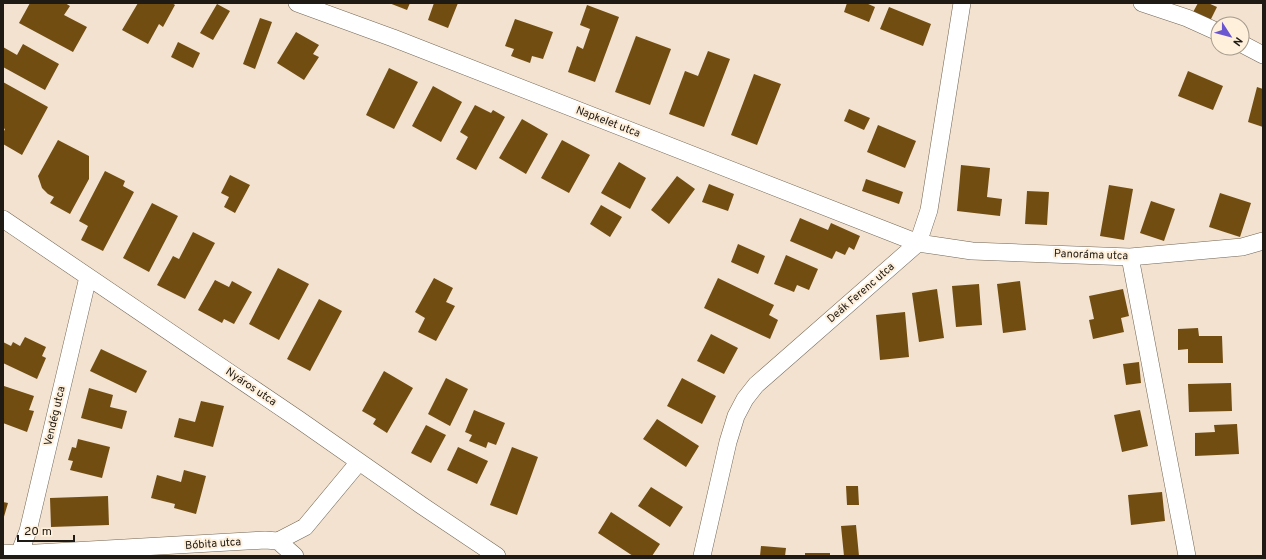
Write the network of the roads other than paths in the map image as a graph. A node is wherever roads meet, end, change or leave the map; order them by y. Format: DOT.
graph roads {
  1 [pos="297,3"];
  2 [pos="962,3"];
  3 [pos="1142,3"];
  4 [pos="1210,28"];
  5 [pos="1250,48"];
  6 [pos="1263,55"];
  7 [pos="3,219"];
  8 [pos="1263,241"];
  9 [pos="918,243"];
  10 [pos="1130,257"];
  11 [pos="88,277"];
  12 [pos="359,462"];
  13 [pos="278,541"];
  14 [pos="11,553"];
  15 [pos="295,556"];
  16 [pos="497,556"];
  17 [pos="702,556"];
  18 [pos="1188,556"];
  1 -- 9 [label="street, Napkelet utca"];
  2 -- 9 [label="street"];
  3 -- 4 [label="street"];
  5 -- 6 [label="street"];
  7 -- 11 [label="street, Nyáros utca"];
  8 -- 10 [label="street, Panoráma utca"];
  9 -- 10 [label="street, Panoráma utca"];
  9 -- 17 [label="street, Deák Ferenc utca"];
  10 -- 18 [label="street"];
  11 -- 12 [label="street, Nyáros utca"];
  11 -- 14 [label="street, Vendég utca"];
  12 -- 13 [label="street, Bóbita utca"];
  12 -- 16 [label="street, Nyáros utca"];
  13 -- 14 [label="street, Bóbita utca"];
  13 -- 15 [label="street"];
}
